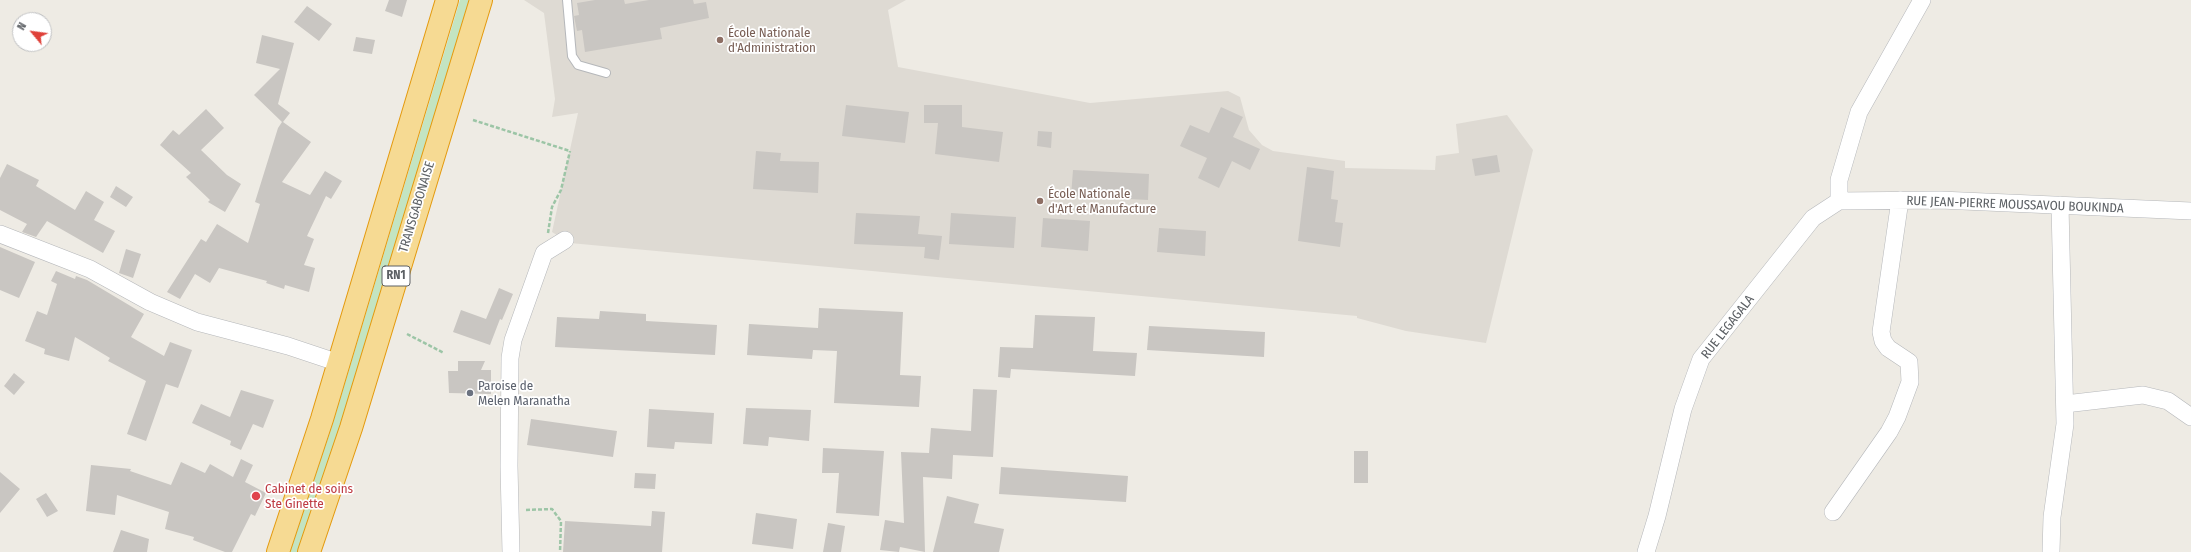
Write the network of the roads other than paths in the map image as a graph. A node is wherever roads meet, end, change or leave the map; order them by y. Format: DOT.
graph roads {
  1 [pos="481,0"];
  2 [pos="567,0"];
  3 [pos="1922,0"];
  4 [pos="444,1"];
  5 [pos="606,73"];
  6 [pos="1900,200"];
  7 [pos="1840,201"];
  8 [pos="2060,205"];
  9 [pos="2191,211"];
  10 [pos="0,234"];
  11 [pos="565,240"];
  12 [pos="339,364"];
  13 [pos="2065,404"];
  14 [pos="2191,417"];
  15 [pos="1833,512"];
  16 [pos="278,552"];
  17 [pos="309,552"];
  18 [pos="511,552"];
  19 [pos="1646,552"];
  20 [pos="2051,552"];
  1 -- 17 [label="highway, TRANSGABONAISE / RN1"];
  2 -- 5 [label="lane"];
  3 -- 7 [label="street"];
  4 -- 12 [label="highway, RN1"];
  6 -- 7 [label="street, RUE JEAN-PIERRE MOUSSAVOU BOUKINDA"];
  6 -- 8 [label="street, RUE JEAN-PIERRE MOUSSAVOU BOUKINDA"];
  6 -- 15 [label="street"];
  7 -- 19 [label="street, RUE LEGAGALA"];
  8 -- 9 [label="street, RUE JEAN-PIERRE MOUSSAVOU BOUKINDA"];
  8 -- 13 [label="street"];
  10 -- 12 [label="street"];
  11 -- 18 [label="street"];
  12 -- 16 [label="highway, RN1"];
  13 -- 14 [label="street"];
  13 -- 20 [label="street"];
}
